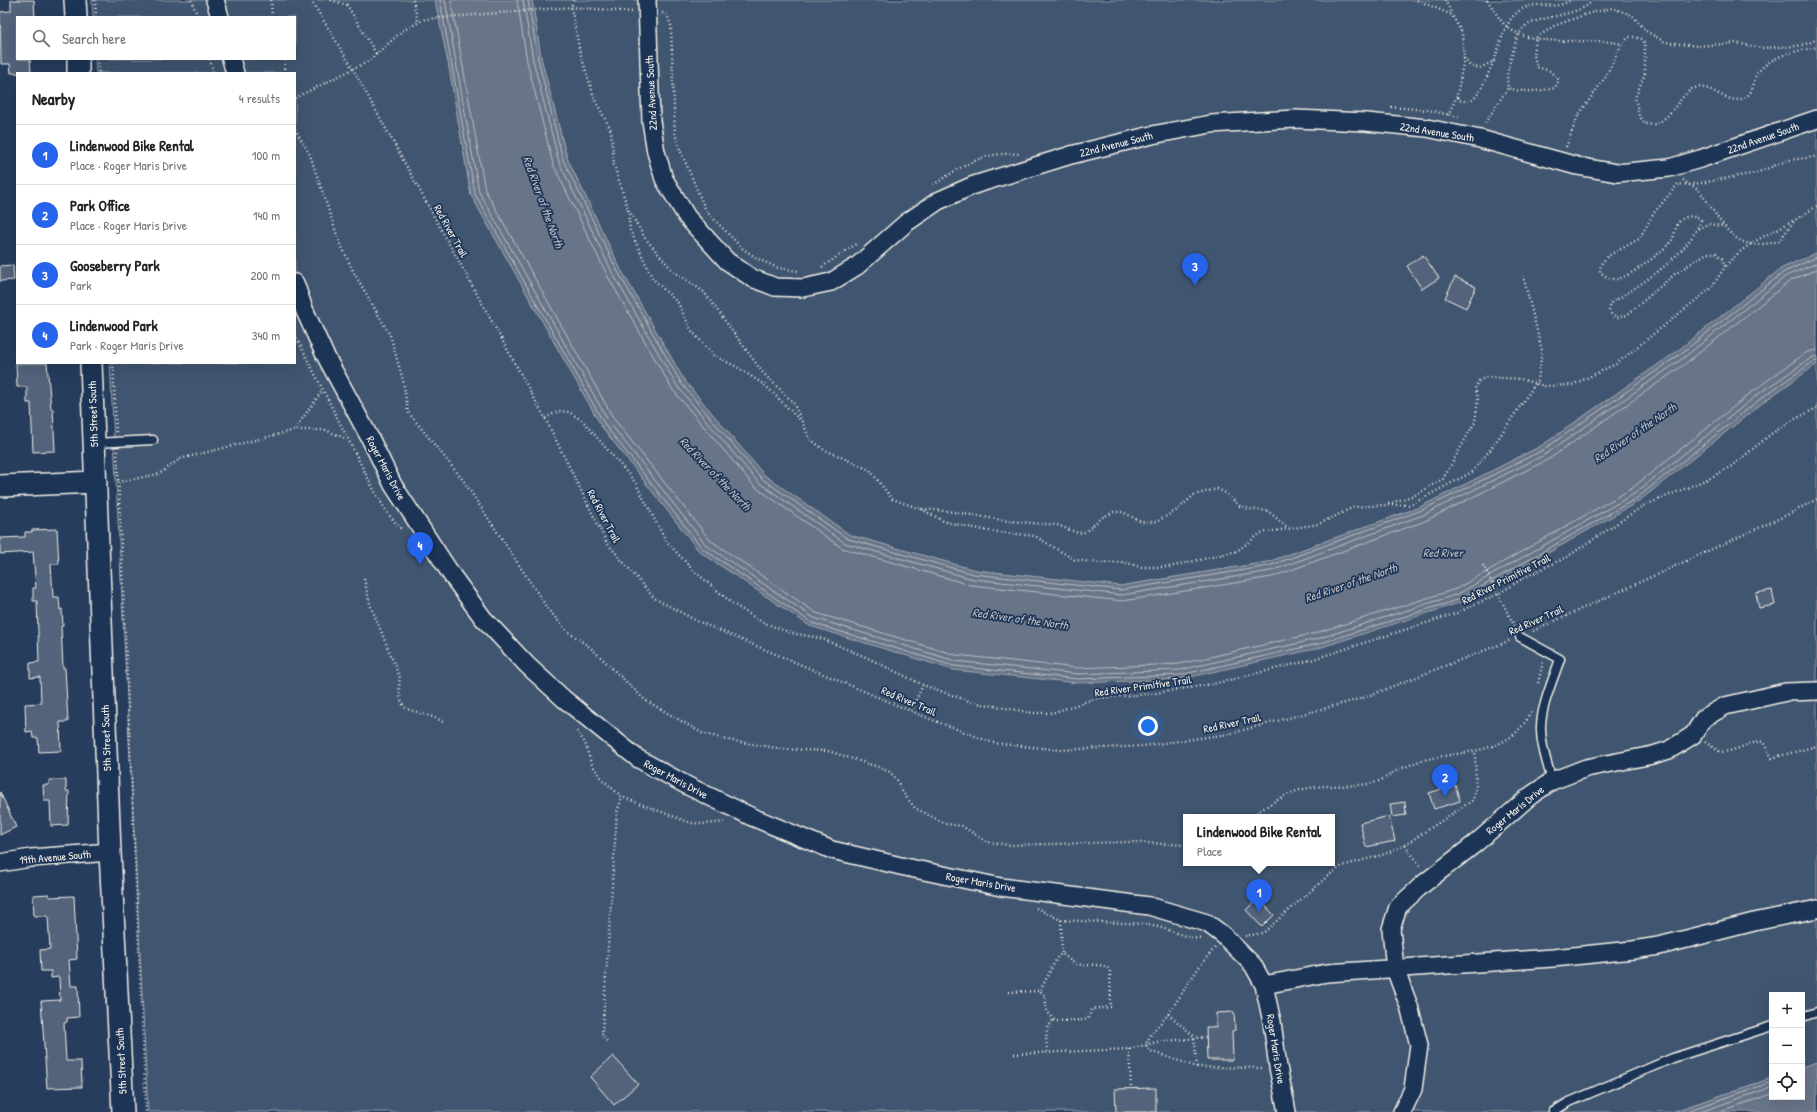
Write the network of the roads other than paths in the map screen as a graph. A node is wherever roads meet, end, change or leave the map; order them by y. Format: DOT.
graph roads {
  1 [pos="75,0"];
  2 [pos="215,0"];
  3 [pos="647,0"];
  4 [pos="76,16"];
  5 [pos="220,16"];
  6 [pos="78,60"];
  7 [pos="231,60"];
  8 [pos="78,72"];
  9 [pos="234,72"];
  10 [pos="1817,120"];
  11 [pos="296,286"];
  12 [pos="91,364"];
  13 [pos="153,440"];
  14 [pos="94,443"];
  15 [pos="96,482"];
  16 [pos="0,486"];
  17 [pos="1520,636"];
  18 [pos="1817,691"];
  19 [pos="1552,781"];
  20 [pos="110,852"];
  21 [pos="0,862"];
  22 [pos="1817,909"];
  23 [pos="1395,969"];
  24 [pos="1264,985"];
  25 [pos="1817,1012"];
  26 [pos="1805,1016"];
  27 [pos="1769,1027"];
  28 [pos="124,1112"];
  29 [pos="1287,1112"];
  30 [pos="1402,1112"];
  31 [pos="1553,1112"];
  1 -- 4 [label="street"];
  2 -- 5 [label="street"];
  3 -- 10 [label="street, 22nd Avenue South"];
  6 -- 8 [label="street"];
  7 -- 9 [label="street"];
  11 -- 24 [label="street, Roger Maris Drive"];
  12 -- 14 [label="street, 5th Street South"];
  13 -- 14 [label="lane"];
  14 -- 15 [label="street, 5th Street South"];
  15 -- 16 [label="street"];
  15 -- 20 [label="street, 5th Street South"];
  17 -- 19 [label="lane"];
  18 -- 19 [label="street, Roger Maris Drive"];
  19 -- 23 [label="street, Roger Maris Drive"];
  20 -- 21 [label="street, 19th Avenue South"];
  20 -- 28 [label="street, 5th Street South"];
  22 -- 23 [label="street"];
  23 -- 24 [label="street"];
  23 -- 30 [label="street, Roger Maris Drive"];
  24 -- 29 [label="street, Roger Maris Drive"];
  25 -- 26 [label="lane"];
  27 -- 31 [label="lane"];
}
